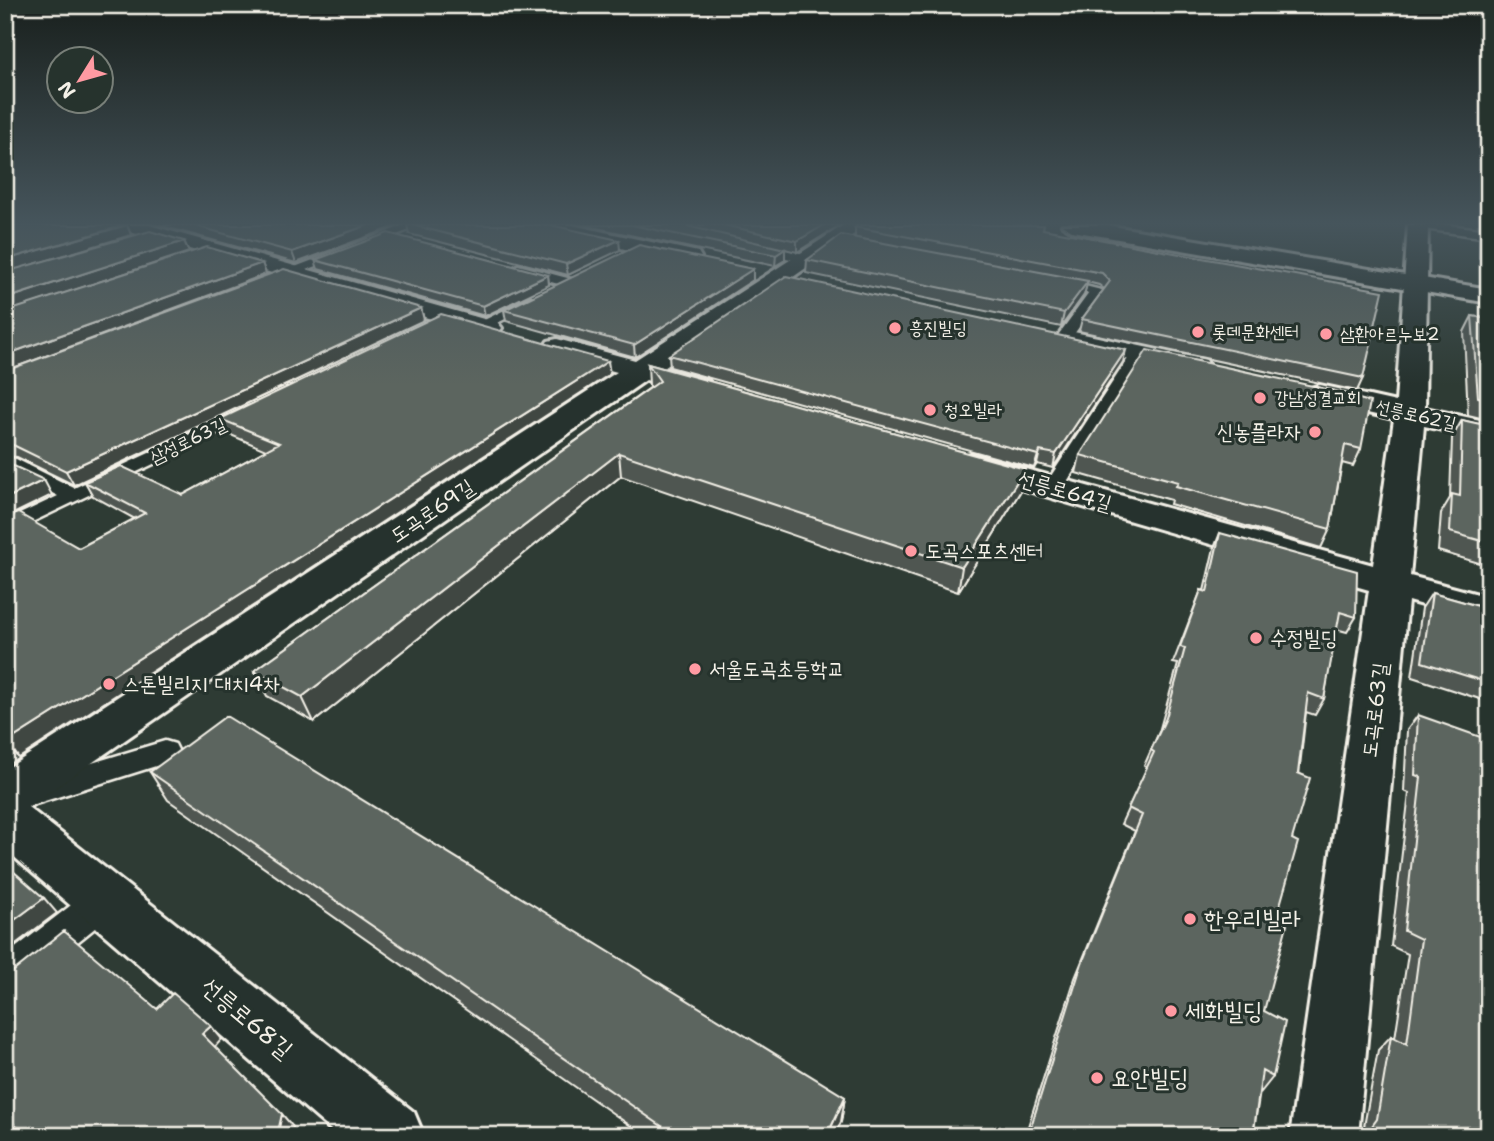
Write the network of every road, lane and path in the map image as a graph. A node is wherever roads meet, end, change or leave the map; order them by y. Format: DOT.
graph roads {
  1 [pos="272,278"];
  2 [pos="317,278"];
  3 [pos="568,278"];
  4 [pos="783,278"];
  5 [pos="1382,278"];
  6 [pos="1416,278"];
  7 [pos="1045,281"];
  8 [pos="256,284"];
  9 [pos="1416,284"];
  10 [pos="1489,296"];
  11 [pos="447,316"];
  12 [pos="480,326"];
  13 [pos="424,328"];
  14 [pos="1037,332"];
  15 [pos="1064,338"];
  16 [pos="1139,354"];
  17 [pos="642,370"];
  18 [pos="1220,372"];
  19 [pos="1301,389"];
  20 [pos="722,393"];
  21 [pos="267,403"];
  22 [pos="1410,413"];
  23 [pos="1489,431"];
  24 [pos="947,457"];
  25 [pos="9,463"];
  26 [pos="129,470"];
  27 [pos="153,482"];
  28 [pos="1053,488"];
  29 [pos="75,496"];
  30 [pos="5,530"];
  31 [pos="1391,582"];
  32 [pos="1489,611"];
  33 [pos="165,752"];
  34 [pos="5,798"];
  35 [pos="5,818"];
  36 [pos="104,900"];
  37 [pos="5,978"];
  38 [pos="374,1131"];
  39 [pos="1324,1136"];
  1 -- 8 [label="lane"];
  2 -- 11 [label="street"];
  3 -- 12 [label="lane"];
  4 -- 17 [label="street, 도곡로69길"];
  5 -- 9 [label="street"];
  6 -- 9 [label="street, 도곡로63길"];
  7 -- 15 [label="lane"];
  9 -- 10 [label="street"];
  9 -- 22 [label="street, 도곡로63길"];
  11 -- 12 [label="street"];
  11 -- 13 [label="lane"];
  12 -- 17 [label="street"];
  14 -- 15 [label="street"];
  15 -- 16 [label="street"];
  16 -- 18 [label="street"];
  16 -- 28 [label="lane"];
  17 -- 20 [label="street"];
  17 -- 34 [label="street, 도곡로69길"];
  19 -- 22 [label="street, 선릉로62길"];
  21 -- 26 [label="lane, 삼성로63길"];
  22 -- 23 [label="street, 선릉로62길"];
  22 -- 31 [label="street, 도곡로63길"];
  24 -- 28 [label="street, 선릉로64길"];
  25 -- 29 [label="lane"];
  26 -- 27 [label="lane"];
  26 -- 29 [label="lane, 삼성로63길"];
  28 -- 31 [label="street, 선릉로64길"];
  29 -- 30 [label="lane, 삼성로63길"];
  31 -- 32 [label="street, 선릉로64길"];
  31 -- 39 [label="street, 도곡로63길"];
  33 -- 34 [label="lane"];
  35 -- 36 [label="street, 선릉로68길"];
  36 -- 37 [label="lane"];
  36 -- 38 [label="street, 선릉로68길"];
}
